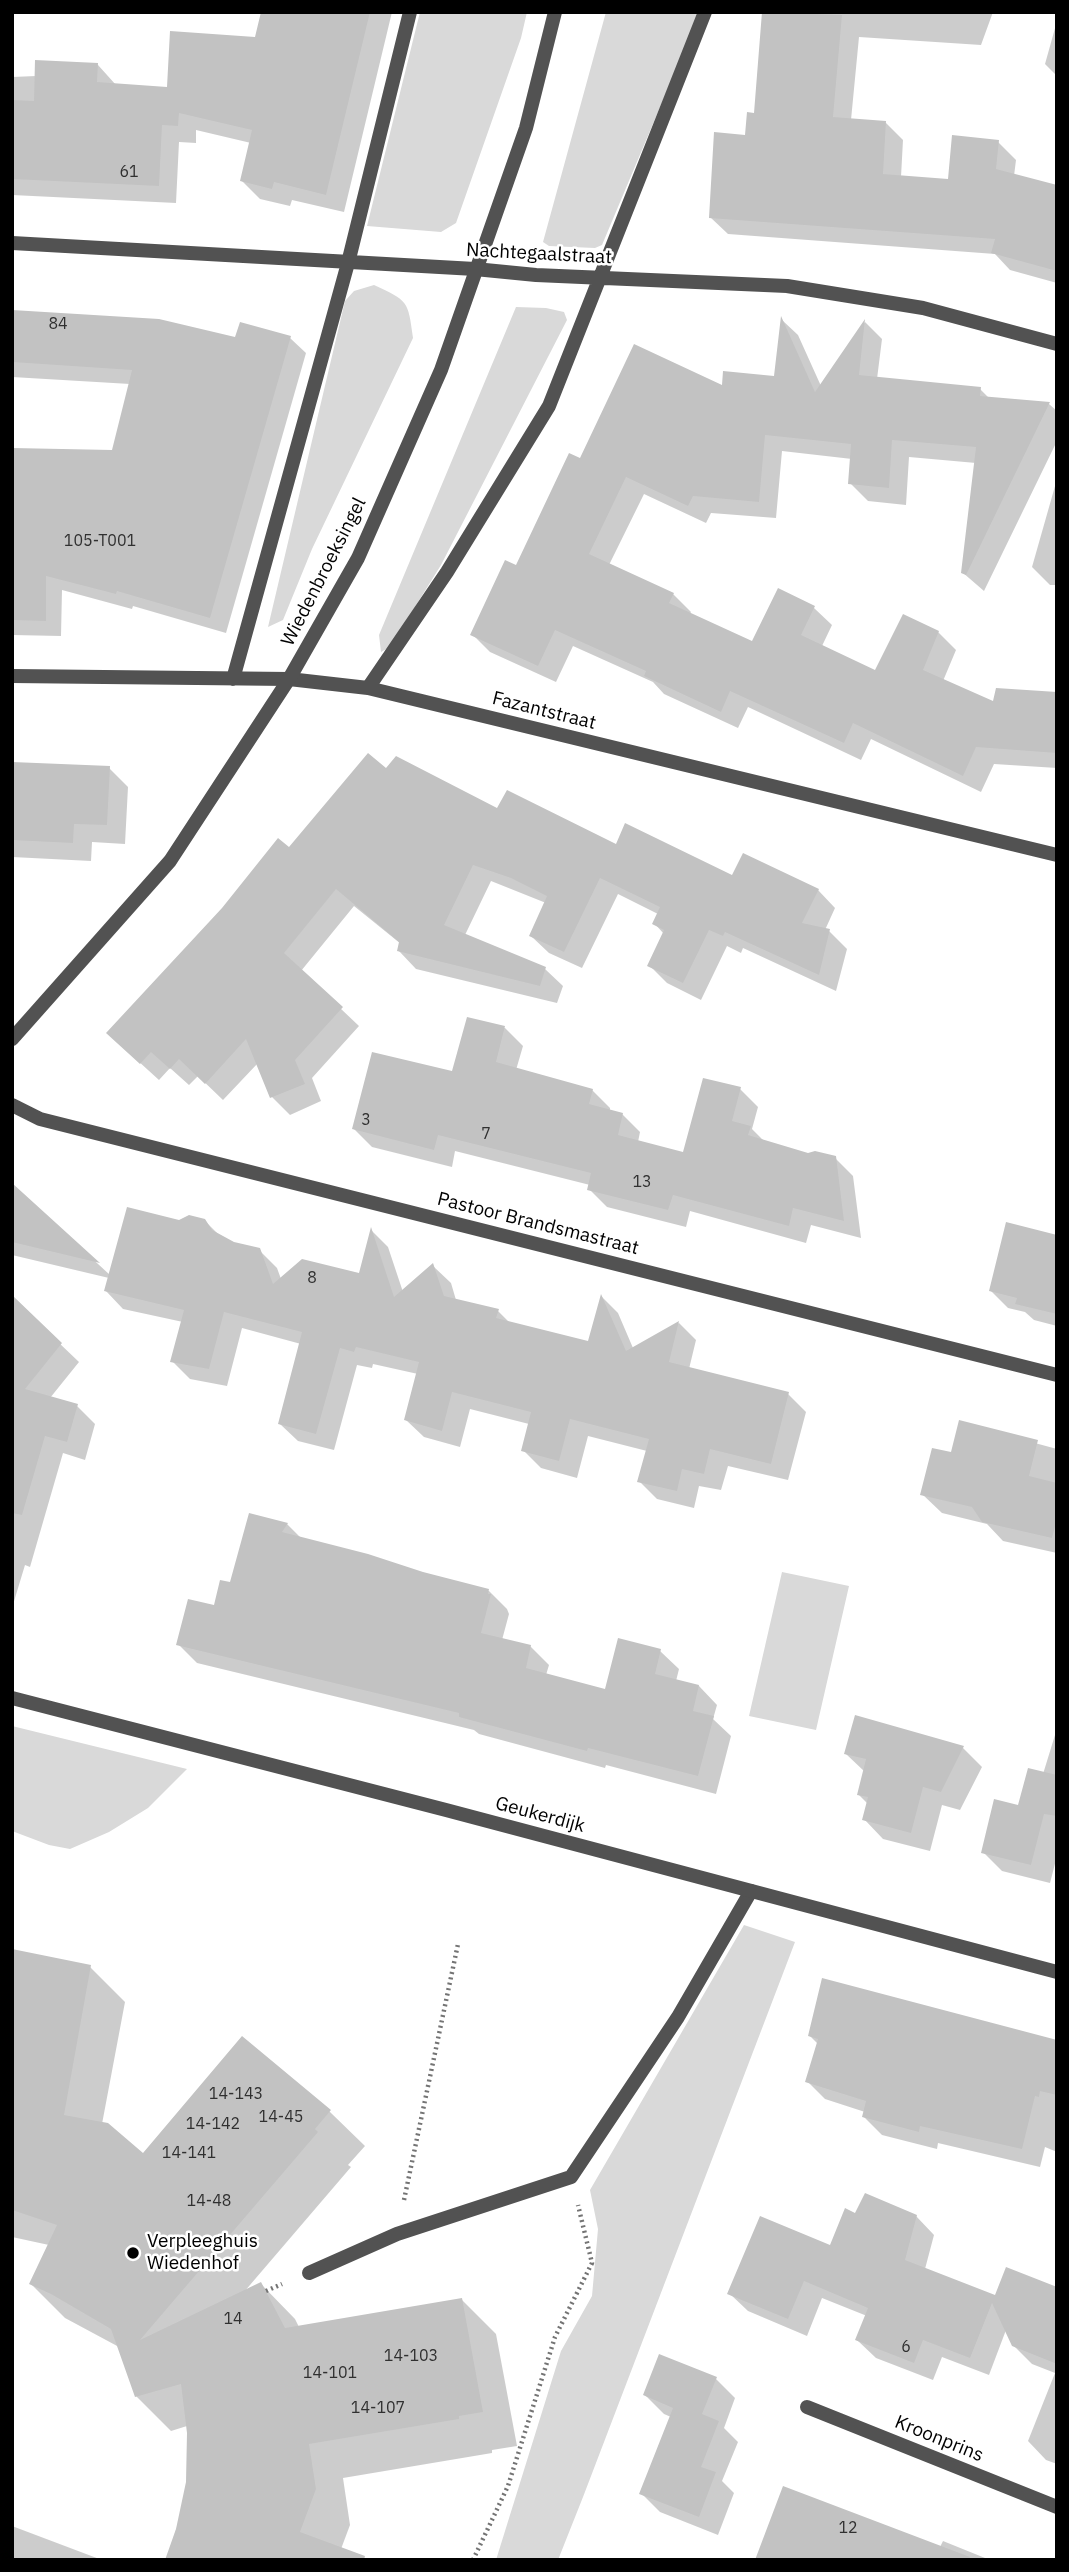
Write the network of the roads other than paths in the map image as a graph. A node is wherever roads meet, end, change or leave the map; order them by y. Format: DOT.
graph roads {
  1 [pos="410,12"];
  2 [pos="555,12"];
  3 [pos="705,12"];
  4 [pos="12,243"];
  5 [pos="348,263"];
  6 [pos="475,269"];
  7 [pos="599,277"];
  8 [pos="1057,344"];
  9 [pos="12,676"];
  10 [pos="233,679"];
  11 [pos="289,679"];
  12 [pos="368,688"];
  13 [pos="1057,855"];
  14 [pos="12,1039"];
  15 [pos="12,1105"];
  16 [pos="1057,1376"];
  17 [pos="12,1698"];
  18 [pos="751,1891"];
  19 [pos="1057,1972"];
  20 [pos="309,2273"];
  21 [pos="807,2407"];
  22 [pos="1057,2507"];
  1 -- 5 [label="street"];
  2 -- 6 [label="street, Wiedenbroeksingel"];
  3 -- 7 [label="street"];
  4 -- 5 [label="street, Nachtegaalstraat"];
  5 -- 6 [label="street, Nachtegaalstraat"];
  5 -- 10 [label="street"];
  6 -- 7 [label="street, Nachtegaalstraat"];
  6 -- 11 [label="street, Wiedenbroeksingel"];
  7 -- 8 [label="street, Nachtegaalstraat"];
  7 -- 12 [label="street"];
  9 -- 10 [label="street, Fazantstraat"];
  10 -- 11 [label="street, Fazantstraat"];
  11 -- 12 [label="street, Fazantstraat"];
  11 -- 14 [label="street, Wiedenbroeksingel"];
  12 -- 13 [label="street, Fazantstraat"];
  15 -- 16 [label="street, Pastoor Brandsmastraat"];
  17 -- 18 [label="street, Geukerdijk"];
  18 -- 19 [label="street, Geukerdijk"];
  18 -- 20 [label="street"];
  21 -- 22 [label="street, Kroonprins"];
}
